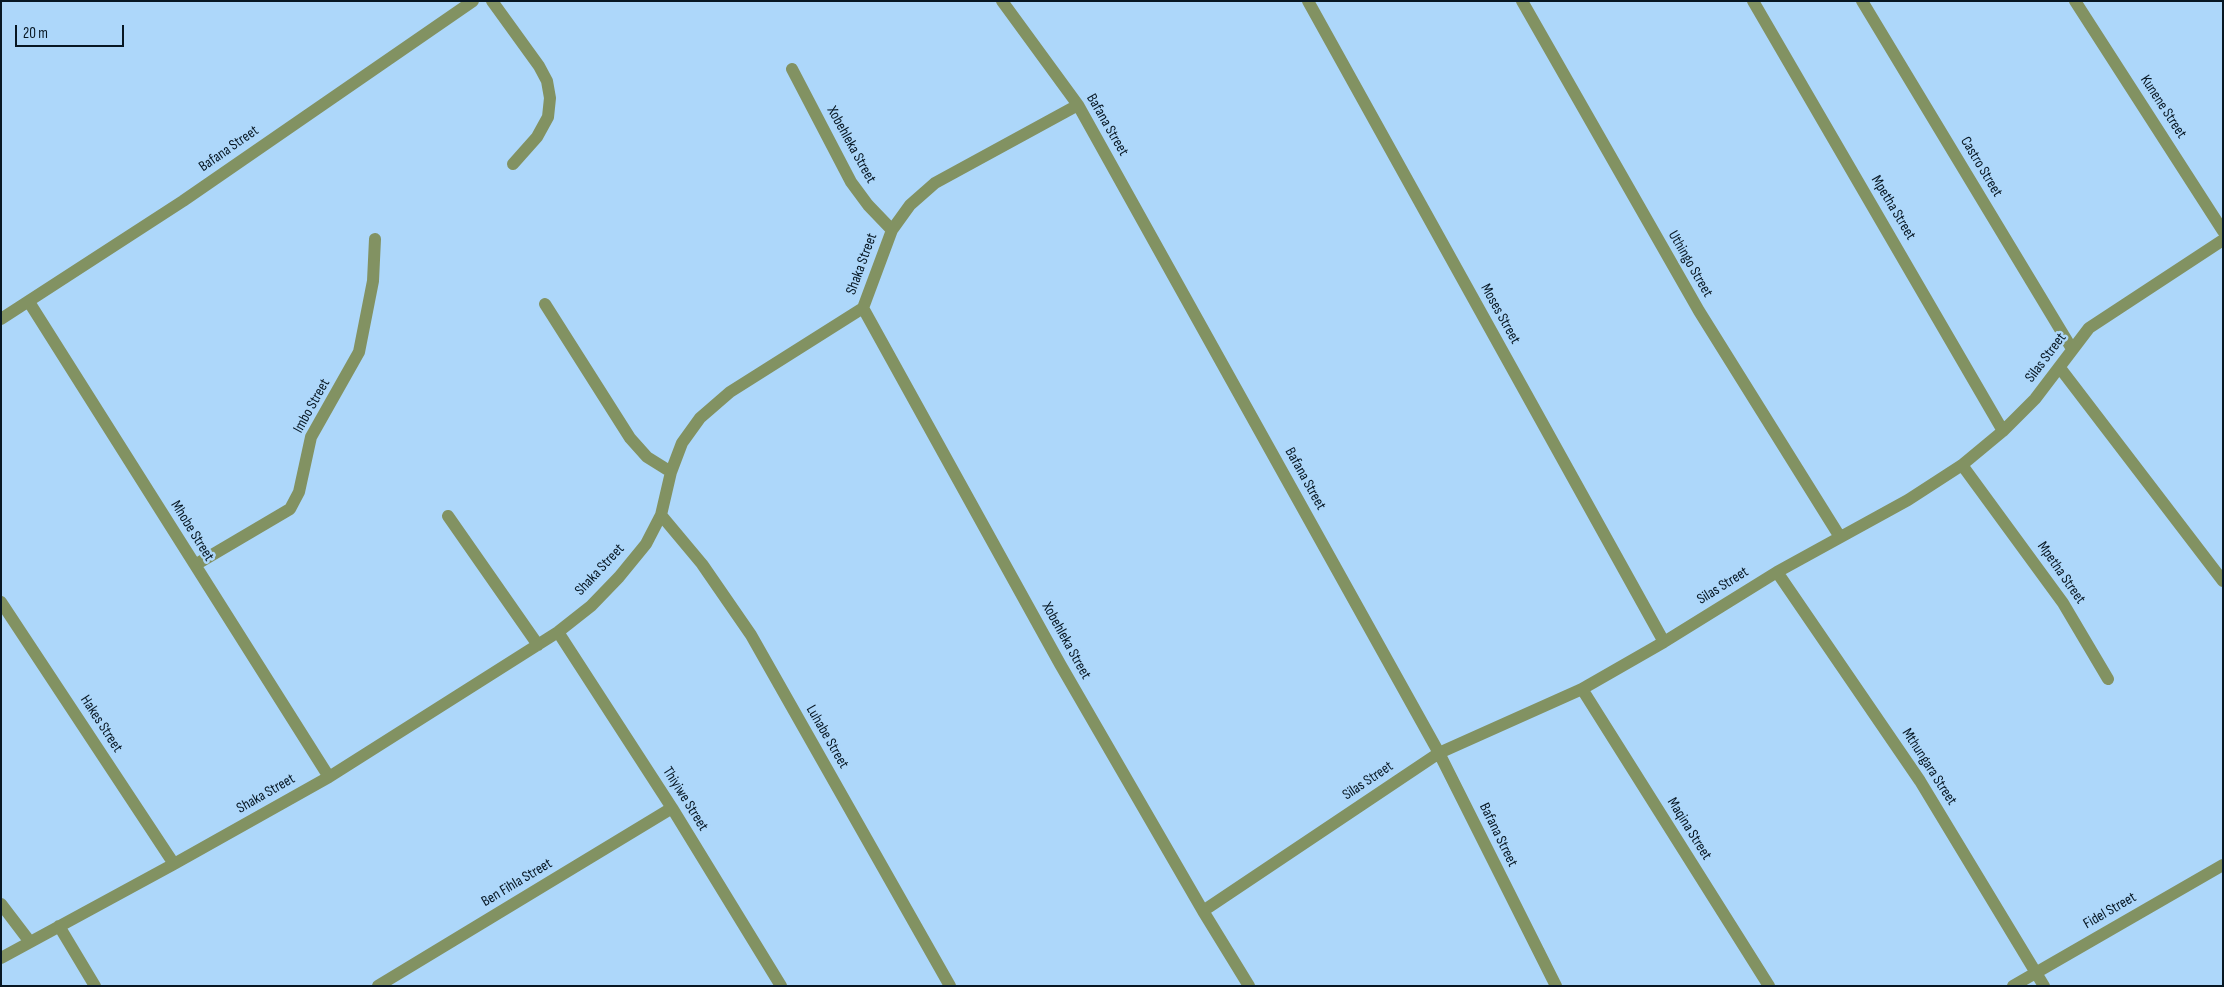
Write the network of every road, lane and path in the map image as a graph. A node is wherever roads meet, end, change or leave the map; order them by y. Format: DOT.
graph roads {
  1 [pos="472,1"];
  2 [pos="492,1"];
  3 [pos="1002,1"];
  4 [pos="1308,1"];
  5 [pos="1522,1"];
  6 [pos="1753,1"];
  7 [pos="1862,1"];
  8 [pos="2075,1"];
  9 [pos="792,69"];
  10 [pos="1078,105"];
  11 [pos="513,164"];
  12 [pos="892,230"];
  13 [pos="2223,231"];
  14 [pos="375,239"];
  15 [pos="2223,240"];
  16 [pos="29,302"];
  17 [pos="545,304"];
  18 [pos="863,308"];
  19 [pos="1,319"];
  20 [pos="2072,349"];
  21 [pos="2060,368"];
  22 [pos="2003,431"];
  23 [pos="1962,465"];
  24 [pos="672,472"];
  25 [pos="661,515"];
  26 [pos="448,516"];
  27 [pos="1840,537"];
  28 [pos="195,565"];
  29 [pos="1777,572"];
  30 [pos="2223,580"];
  31 [pos="1,602"];
  32 [pos="558,632"];
  33 [pos="1664,642"];
  34 [pos="538,645"];
  35 [pos="2108,679"];
  36 [pos="1582,689"];
  37 [pos="1439,752"];
  38 [pos="329,776"];
  39 [pos="672,808"];
  40 [pos="174,864"];
  41 [pos="2223,865"];
  42 [pos="1,904"];
  43 [pos="1203,912"];
  44 [pos="59,926"];
  45 [pos="30,942"];
  46 [pos="1,958"];
  47 [pos="2035,972"];
  48 [pos="95,986"];
  49 [pos="378,986"];
  50 [pos="781,986"];
  51 [pos="950,986"];
  52 [pos="1249,986"];
  53 [pos="1556,986"];
  54 [pos="1769,986"];
  55 [pos="2013,986"];
  56 [pos="2044,986"];
  1 -- 16 [label="street, Bafana Street"];
  2 -- 11 [label="street"];
  3 -- 10 [label="street, Bafana Street"];
  4 -- 33 [label="street, Moses Street"];
  5 -- 27 [label="street, Uthingo Street"];
  6 -- 22 [label="street, Mpetha Street"];
  7 -- 20 [label="street, Castro Street"];
  8 -- 13 [label="street, Kunene Street"];
  9 -- 12 [label="street, Xobehleka Street"];
  10 -- 12 [label="street, Shaka Street"];
  10 -- 37 [label="street, Bafana Street"];
  12 -- 18 [label="street, Shaka Street"];
  14 -- 28 [label="street, Imbo Street"];
  15 -- 20 [label="street, Silas Street"];
  16 -- 19 [label="street, Bafana Street"];
  16 -- 28 [label="street, Mhobe Street"];
  17 -- 24 [label="street"];
  18 -- 24 [label="street, Shaka Street"];
  18 -- 43 [label="street, Xobehleka Street"];
  20 -- 21 [label="street, Silas Street"];
  21 -- 22 [label="street, Silas Street"];
  21 -- 30 [label="street"];
  22 -- 23 [label="street, Silas Street"];
  23 -- 27 [label="street, Silas Street"];
  23 -- 35 [label="street, Mpetha Street"];
  24 -- 25 [label="street, Shaka Street"];
  25 -- 32 [label="street, Shaka Street"];
  25 -- 51 [label="street, Luhabe Street"];
  26 -- 34 [label="street"];
  27 -- 29 [label="street, Silas Street"];
  28 -- 38 [label="street, Mhobe Street"];
  29 -- 33 [label="street, Silas Street"];
  29 -- 47 [label="street, Mthungara Street"];
  31 -- 40 [label="street, Hakes Street"];
  32 -- 34 [label="street, Shaka Street"];
  32 -- 39 [label="street, Thiyiwe Street"];
  33 -- 36 [label="street, Silas Street"];
  34 -- 38 [label="street, Shaka Street"];
  36 -- 37 [label="street, Silas Street"];
  36 -- 54 [label="street, Maqina Street"];
  37 -- 43 [label="street, Silas Street"];
  37 -- 53 [label="street, Bafana Street"];
  38 -- 40 [label="street, Shaka Street"];
  39 -- 49 [label="street, Ben Fihla Street"];
  39 -- 50 [label="street, Thiyiwe Street"];
  40 -- 44 [label="street, Shaka Street"];
  41 -- 47 [label="street, Fidel Street"];
  42 -- 45 [label="street"];
  43 -- 52 [label="street, Xobehleka Street"];
  44 -- 45 [label="street, Shaka Street"];
  44 -- 48 [label="street"];
  45 -- 46 [label="street, Shaka Street"];
  47 -- 55 [label="street, Fidel Street"];
  47 -- 56 [label="street, Mthungara Street"];
}
